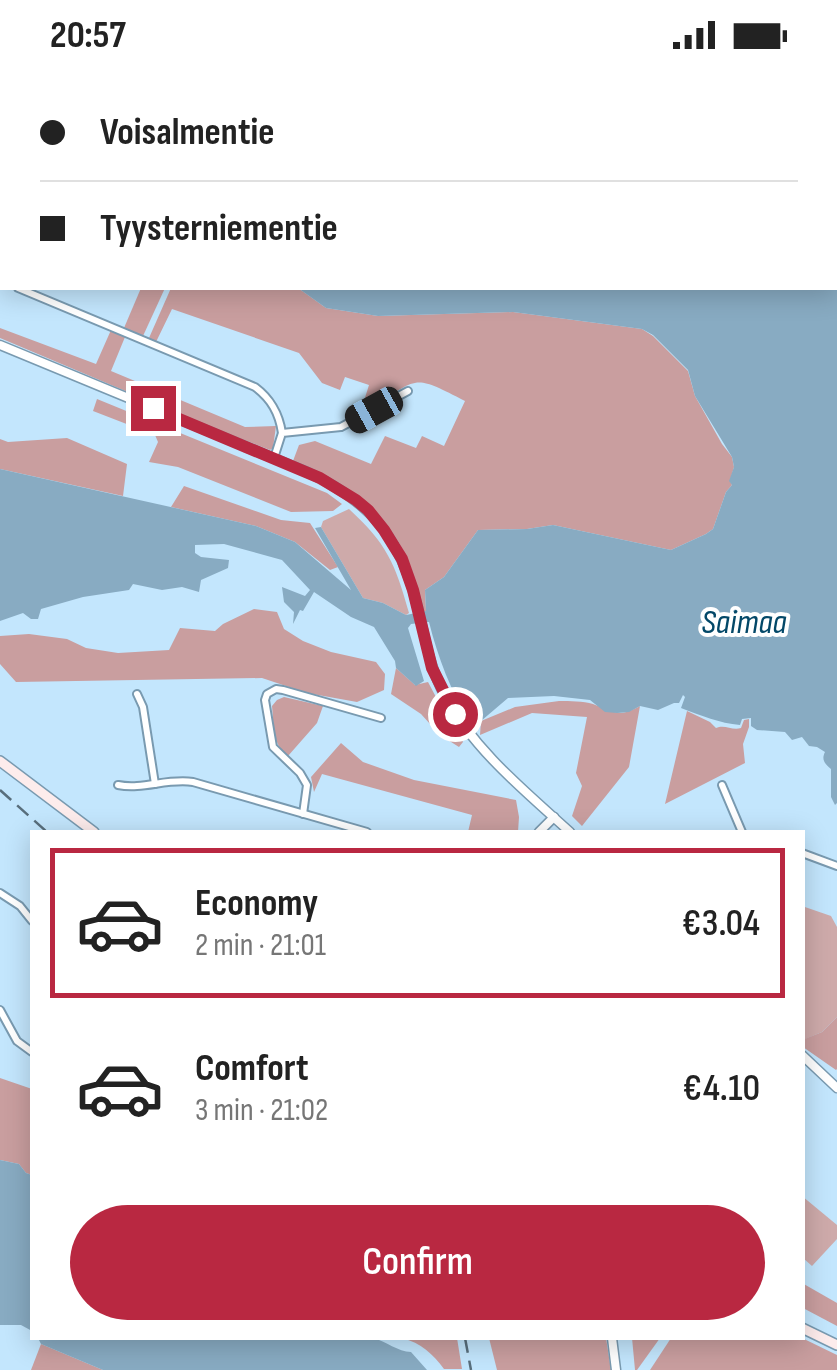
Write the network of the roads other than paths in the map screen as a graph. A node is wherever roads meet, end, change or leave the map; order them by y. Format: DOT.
graph roads {
  1 [pos="23,290"];
  2 [pos="0,345"];
  3 [pos="408,391"];
  4 [pos="282,432"];
  5 [pos="274,458"];
  6 [pos="137,694"];
  7 [pos="381,718"];
  8 [pos="0,761"];
  9 [pos="154,784"];
  10 [pos="118,785"];
  11 [pos="722,785"];
  12 [pos="302,814"];
  13 [pos="554,817"];
  14 [pos="91,830"];
  15 [pos="360,830"];
  16 [pos="541,830"];
  17 [pos="568,830"];
  18 [pos="741,830"];
  19 [pos="805,855"];
  20 [pos="837,866"];
  21 [pos="0,893"];
  22 [pos="30,919"];
  23 [pos="0,1010"];
  24 [pos="30,1051"];
  25 [pos="805,1058"];
  26 [pos="837,1088"];
  27 [pos="805,1329"];
  28 [pos="612,1340"];
  29 [pos="837,1345"];
  30 [pos="616,1370"];
  1 -- 4 [label="street"];
  2 -- 5 [label="street"];
  3 -- 4 [label="street"];
  4 -- 5 [label="street"];
  5 -- 13 [label="street"];
  6 -- 9 [label="street"];
  7 -- 12 [label="street"];
  8 -- 14 [label="main road"];
  9 -- 10 [label="street"];
  9 -- 12 [label="street"];
  11 -- 18 [label="street"];
  12 -- 15 [label="street"];
  13 -- 16 [label="street"];
  13 -- 17 [label="street"];
  19 -- 20 [label="street"];
  21 -- 22 [label="street"];
  23 -- 24 [label="street"];
  25 -- 26 [label="street"];
  27 -- 29 [label="main road"];
  28 -- 30 [label="street"];
}
